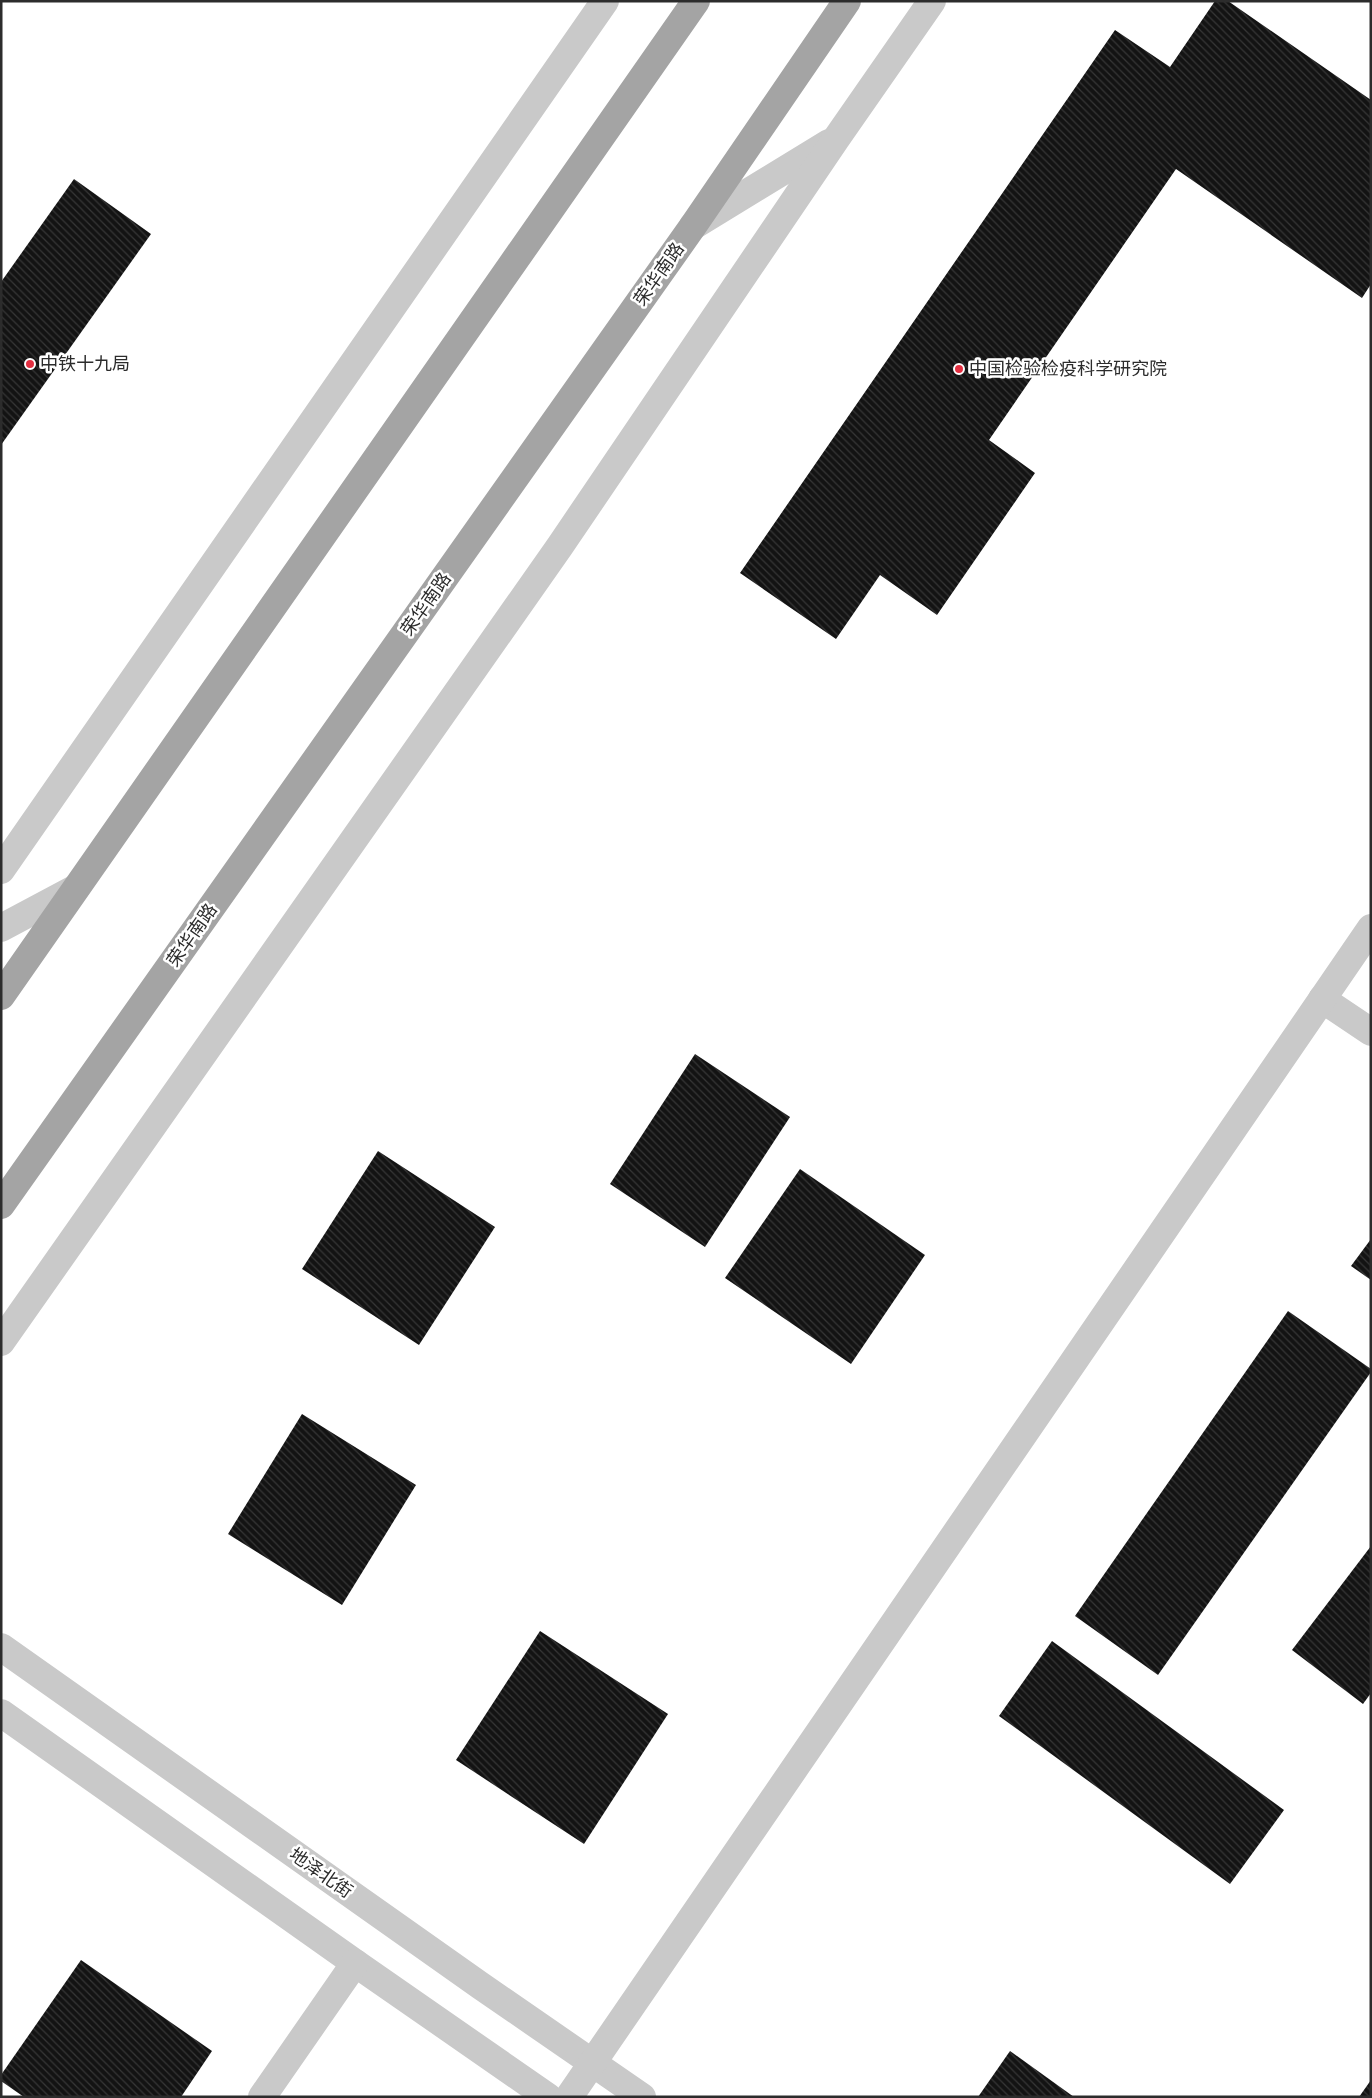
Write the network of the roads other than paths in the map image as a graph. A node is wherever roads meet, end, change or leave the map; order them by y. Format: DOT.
graph roads {
  1 [pos="604,1"];
  2 [pos="696,1"];
  3 [pos="847,1"];
  4 [pos="932,1"];
  5 [pos="836,139"];
  6 [pos="693,226"];
  7 [pos="1,870"];
  8 [pos="76,888"];
  9 [pos="1,928"];
  10 [pos="1371,928"];
  11 [pos="1,996"];
  12 [pos="1322,999"];
  13 [pos="1371,1032"];
  14 [pos="1,1206"];
  15 [pos="1,1342"];
  16 [pos="1,1647"];
  17 [pos="1,1713"];
  18 [pos="355,1963"];
  19 [pos="592,2063"];
  20 [pos="262,2097"];
  21 [pos="548,2097"];
  22 [pos="569,2097"];
  23 [pos="642,2097"];
  1 -- 7 [label="street"];
  2 -- 8 [label="main road"];
  3 -- 6 [label="main road, 荣华南路"];
  4 -- 5 [label="street"];
  5 -- 6 [label="street"];
  5 -- 15 [label="street"];
  6 -- 14 [label="main road, 荣华南路"];
  8 -- 9 [label="street"];
  8 -- 11 [label="main road"];
  10 -- 12 [label="street"];
  12 -- 13 [label="street"];
  12 -- 19 [label="street"];
  16 -- 19 [label="street, 地泽北街"];
  17 -- 18 [label="street"];
  18 -- 20 [label="street"];
  18 -- 21 [label="street"];
  19 -- 22 [label="street"];
  19 -- 23 [label="street, 地泽北街"];
}
